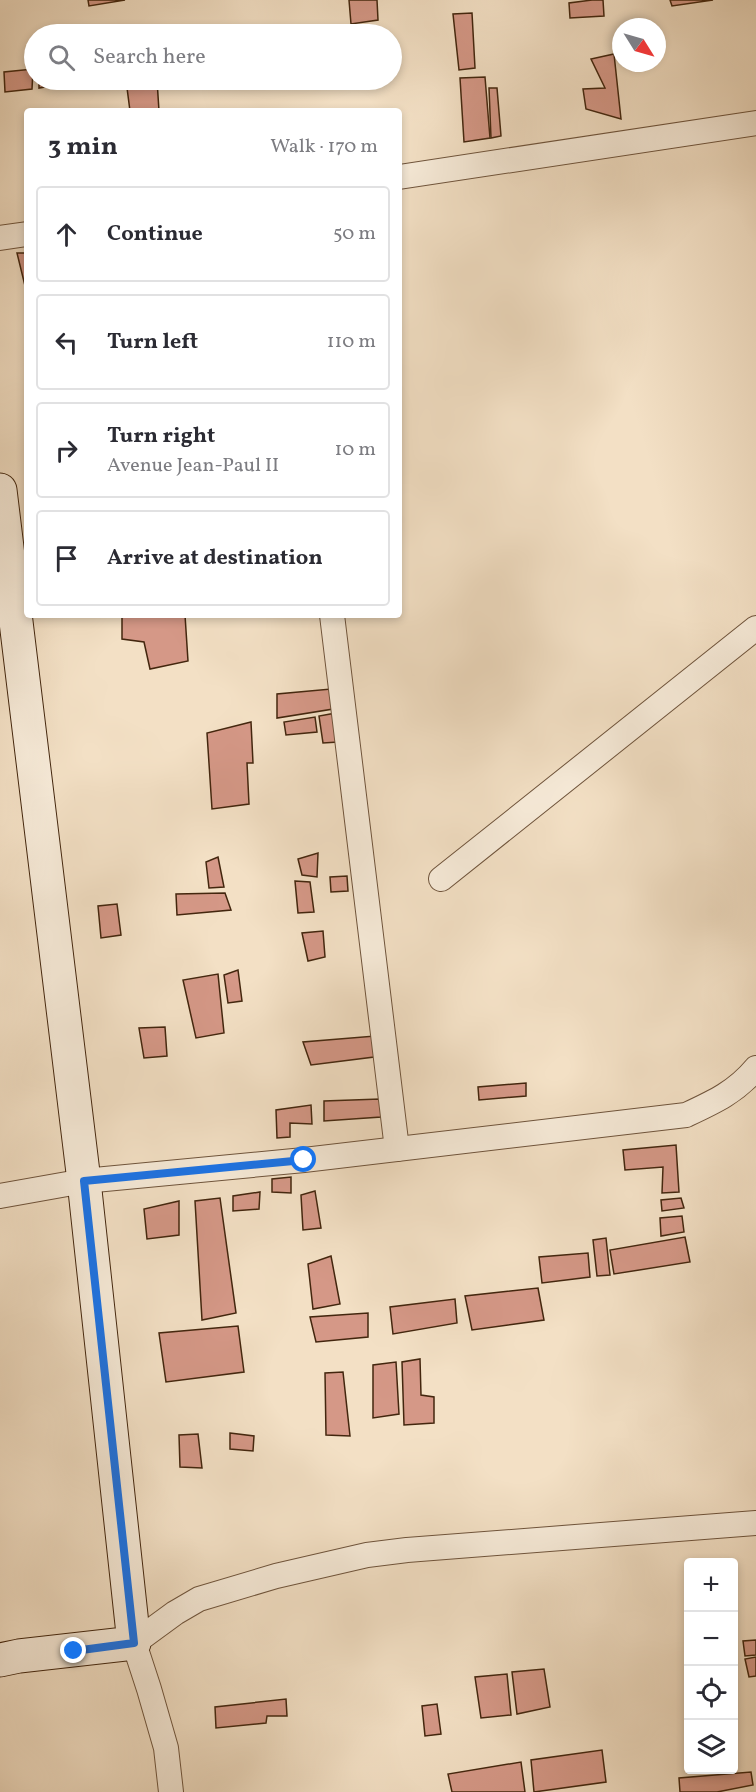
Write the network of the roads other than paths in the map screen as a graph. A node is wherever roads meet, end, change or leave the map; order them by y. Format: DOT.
graph roads {
  1 [pos="756,123"];
  2 [pos="402,177"];
  3 [pos="24,234"];
  4 [pos="0,238"];
  5 [pos="0,490"];
  6 [pos="332,618"];
  7 [pos="756,628"];
  8 [pos="441,879"];
  9 [pos="756,1068"];
  10 [pos="397,1149"];
  11 [pos="84,1181"];
  12 [pos="0,1197"];
  13 [pos="756,1523"];
  14 [pos="134,1643"];
  15 [pos="0,1660"];
  16 [pos="171,1792"];
  1 -- 2 [label="street"];
  3 -- 4 [label="street"];
  5 -- 11 [label="street"];
  6 -- 10 [label="street"];
  7 -- 8 [label="street"];
  9 -- 10 [label="street"];
  10 -- 11 [label="street"];
  11 -- 12 [label="street"];
  11 -- 14 [label="street"];
  13 -- 14 [label="street"];
  14 -- 15 [label="street"];
  14 -- 16 [label="street"];
}
